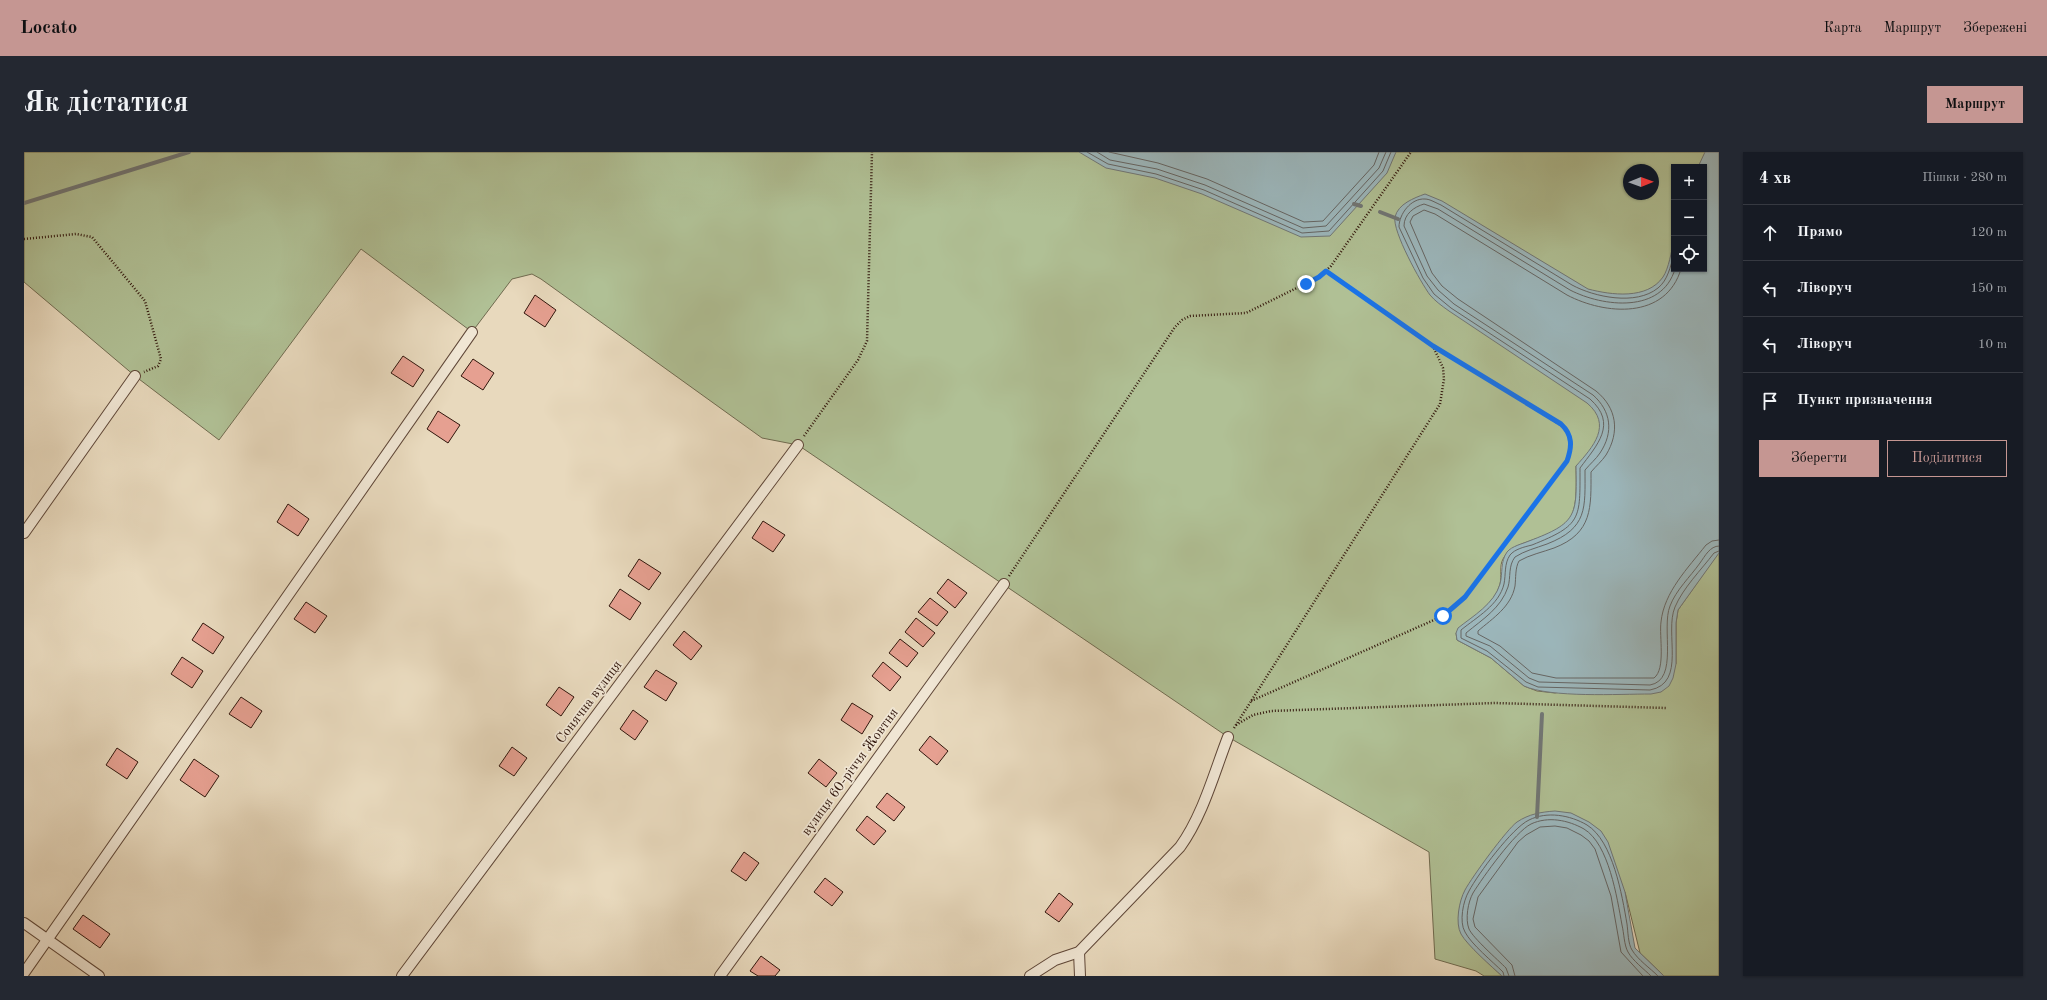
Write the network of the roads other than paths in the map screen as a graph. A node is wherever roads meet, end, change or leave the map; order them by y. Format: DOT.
graph roads {
  1 [pos="472,332"];
  2 [pos="135,376"];
  3 [pos="798,445"];
  4 [pos="24,534"];
  5 [pos="1004,584"];
  6 [pos="1228,737"];
  7 [pos="24,923"];
  8 [pos="48,940"];
  9 [pos="1079,952"];
  10 [pos="24,973"];
  11 [pos="99,976"];
  12 [pos="402,976"];
  13 [pos="720,976"];
  14 [pos="1030,976"];
  15 [pos="1080,976"];
  1 -- 8 [label="street"];
  2 -- 4 [label="street"];
  3 -- 12 [label="street, Сонячна вулиця"];
  5 -- 13 [label="street, вулиця 60-річчя Жовтня"];
  6 -- 9 [label="street"];
  7 -- 8 [label="street"];
  8 -- 10 [label="street"];
  8 -- 11 [label="street"];
  9 -- 14 [label="street"];
  9 -- 15 [label="street"];
}
